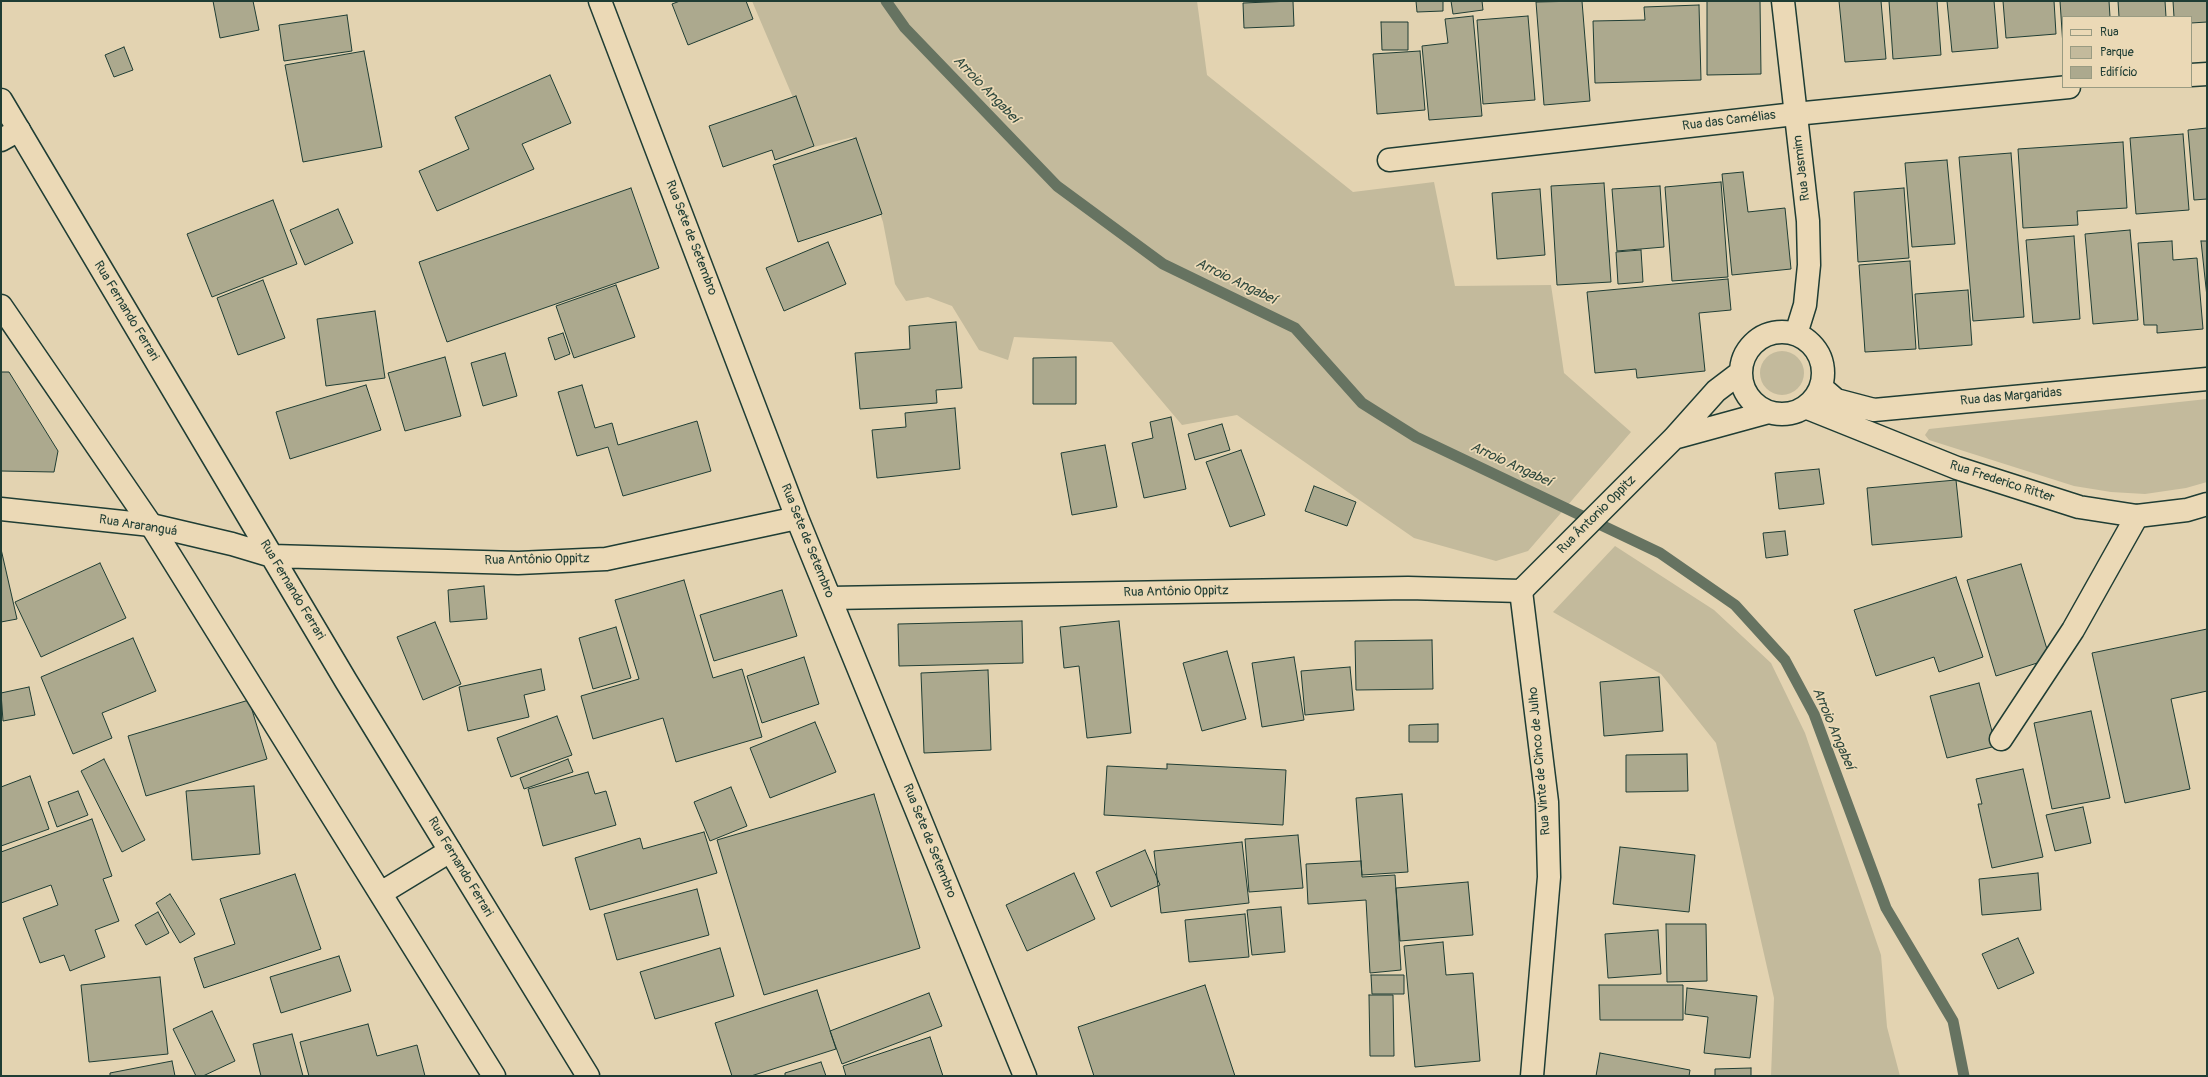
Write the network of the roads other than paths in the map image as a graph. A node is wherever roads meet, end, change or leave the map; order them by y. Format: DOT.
graph roads {
  1 [pos="600,1"];
  2 [pos="1783,1"];
  3 [pos="2207,74"];
  4 [pos="2192,75"];
  5 [pos="2062,88"];
  6 [pos="1,100"];
  7 [pos="1795,114"];
  8 [pos="10,135"];
  9 [pos="1389,160"];
  10 [pos="1,306"];
  11 [pos="1796,334"];
  12 [pos="1740,372"];
  13 [pos="2207,379"];
  14 [pos="1821,386"];
  15 [pos="1805,407"];
  16 [pos="1768,412"];
  17 [pos="1674,438"];
  18 [pos="2207,504"];
  19 [pos="1,509"];
  20 [pos="2137,516"];
  21 [pos="797,518"];
  22 [pos="151,525"];
  23 [pos="272,556"];
  24 [pos="1521,591"];
  25 [pos="830,598"];
  26 [pos="2001,739"];
  27 [pos="450,850"];
  28 [pos="381,893"];
  29 [pos="494,1076"];
  30 [pos="588,1076"];
  31 [pos="1025,1076"];
  32 [pos="1532,1076"];
  1 -- 21 [label="street, Rua Sete de Setembro"];
  2 -- 7 [label="street, Rua Jasmim"];
  3 -- 4 [label="street"];
  5 -- 7 [label="street, Rua das Camélias"];
  6 -- 8 [label="street, Rua Fernando Ferrari"];
  7 -- 9 [label="street, Rua das Camélias"];
  7 -- 11 [label="street, Rua Jasmim"];
  8 -- 23 [label="street, Rua Fernando Ferrari"];
  10 -- 22 [label="street"];
  11 -- 12 [label="street"];
  11 -- 14 [label="street"];
  12 -- 16 [label="street"];
  12 -- 17 [label="street, Rua Ântonio Oppitz"];
  13 -- 14 [label="street, Rua das Margaridas"];
  14 -- 15 [label="street"];
  15 -- 16 [label="street"];
  15 -- 20 [label="street, Rua Frederico Ritter"];
  16 -- 17 [label="street, Rua Ântonio Oppitz"];
  17 -- 24 [label="street, Rua Ântonio Oppitz"];
  18 -- 20 [label="street, Rua Frederico Ritter"];
  19 -- 22 [label="street, Rua Araranguá"];
  20 -- 26 [label="street"];
  21 -- 23 [label="street, Rua Antônio Oppitz"];
  21 -- 25 [label="street, Rua Sete de Setembro"];
  22 -- 23 [label="street, Rua Araranguá"];
  22 -- 28 [label="street"];
  23 -- 27 [label="street, Rua Fernando Ferrari"];
  24 -- 25 [label="street, Rua Antônio Oppitz"];
  24 -- 32 [label="street, Rua Vinte de Cinco de Julho"];
  25 -- 31 [label="street, Rua Sete de Setembro"];
  27 -- 28 [label="street"];
  27 -- 30 [label="street, Rua Fernando Ferrari"];
  28 -- 29 [label="street"];
}
